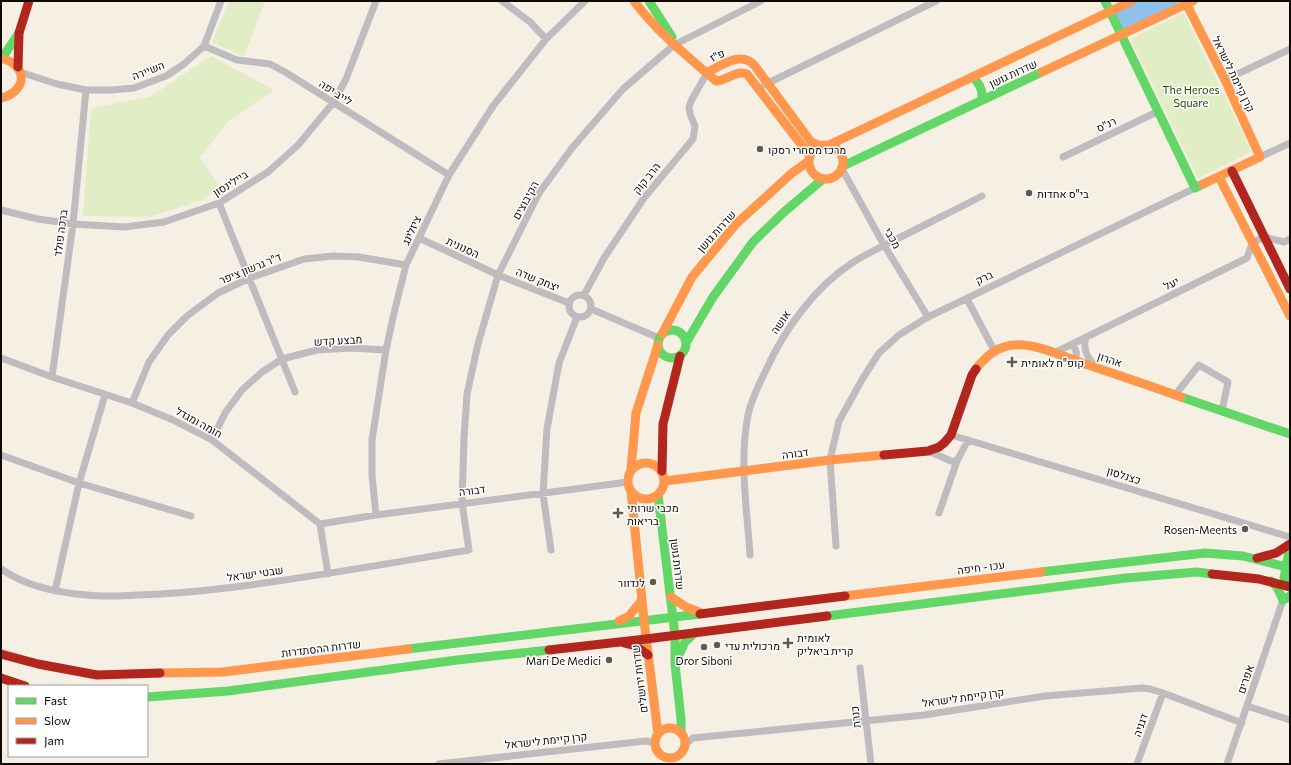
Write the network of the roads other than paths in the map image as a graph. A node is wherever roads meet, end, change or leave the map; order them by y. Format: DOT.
graph roads {
  1 [pos="29,1"];
  2 [pos="221,1"];
  3 [pos="376,1"];
  4 [pos="502,1"];
  5 [pos="586,1"];
  6 [pos="634,1"];
  7 [pos="649,1"];
  8 [pos="761,1"];
  9 [pos="936,1"];
  10 [pos="1105,1"];
  11 [pos="1132,1"];
  12 [pos="1188,2"];
  13 [pos="1110,11"];
  14 [pos="19,34"];
  15 [pos="1122,35"];
  16 [pos="546,39"];
  17 [pos="674,45"];
  18 [pos="204,46"];
  19 [pos="1290,49"];
  20 [pos="1,58"];
  21 [pos="19,70"];
  22 [pos="707,73"];
  23 [pos="972,77"];
  24 [pos="1224,80"];
  25 [pos="767,82"];
  26 [pos="758,88"];
  27 [pos="86,90"];
  28 [pos="1,98"];
  29 [pos="982,100"];
  30 [pos="333,103"];
  31 [pos="1159,111"];
  32 [pos="1290,143"];
  33 [pos="825,145"];
  34 [pos="1063,157"];
  35 [pos="1260,157"];
  36 [pos="810,159"];
  37 [pos="842,168"];
  38 [pos="1232,171"];
  39 [pos="449,175"];
  40 [pos="1219,177"];
  41 [pos="823,179"];
  42 [pos="1196,188"];
  43 [pos="982,196"];
  44 [pos="220,203"];
  45 [pos="1,210"];
  46 [pos="73,224"];
  47 [pos="1264,237"];
  48 [pos="419,238"];
  49 [pos="1290,239"];
  50 [pos="1252,243"];
  51 [pos="884,245"];
  52 [pos="406,266"];
  53 [pos="498,275"];
  54 [pos="250,278"];
  55 [pos="1290,288"];
  56 [pos="584,295"];
  57 [pos="967,299"];
  58 [pos="569,303"];
  59 [pos="591,309"];
  60 [pos="577,316"];
  61 [pos="1290,316"];
  62 [pos="928,317"];
  63 [pos="1086,337"];
  64 [pos="659,339"];
  65 [pos="686,343"];
  66 [pos="1072,344"];
  67 [pos="386,350"];
  68 [pos="995,352"];
  69 [pos="1054,353"];
  70 [pos="680,356"];
  71 [pos="1,358"];
  72 [pos="282,359"];
  73 [pos="1075,360"];
  74 [pos="1097,368"];
  75 [pos="52,377"];
  76 [pos="296,392"];
  77 [pos="105,395"];
  78 [pos="1176,395"];
  79 [pos="132,403"];
  80 [pos="1222,411"];
  81 [pos="1290,434"];
  82 [pos="951,435"];
  83 [pos="212,440"];
  84 [pos="968,440"];
  85 [pos="928,450"];
  86 [pos="1,455"];
  87 [pos="830,460"];
  88 [pos="957,461"];
  89 [pos="631,470"];
  90 [pos="662,471"];
  91 [pos="745,472"];
  92 [pos="665,481"];
  93 [pos="628,482"];
  94 [pos="79,483"];
  95 [pos="631,491"];
  96 [pos="543,494"];
  97 [pos="658,495"];
  98 [pos="462,504"];
  99 [pos="939,513"];
  100 [pos="376,515"];
  101 [pos="191,516"];
  102 [pos="320,524"];
  103 [pos="1290,537"];
  104 [pos="1290,545"];
  105 [pos="836,546"];
  106 [pos="551,550"];
  107 [pos="750,555"];
  108 [pos="1256,558"];
  109 [pos="1288,567"];
  110 [pos="1,569"];
  111 [pos="328,574"];
  112 [pos="1271,582"];
  113 [pos="56,591"];
  114 [pos="1288,593"];
  115 [pos="671,597"];
  116 [pos="642,600"];
  117 [pos="703,613"];
  118 [pos="673,616"];
  119 [pos="644,620"];
  120 [pos="614,624"];
  121 [pos="697,632"];
  122 [pos="675,635"];
  123 [pos="646,639"];
  124 [pos="619,642"];
  125 [pos="1,654"];
  126 [pos="648,655"];
  127 [pos="675,664"];
  128 [pos="860,668"];
  129 [pos="1,678"];
  130 [pos="22,685"];
  131 [pos="1163,693"];
  132 [pos="148,697"];
  133 [pos="1247,706"];
  134 [pos="1290,720"];
  135 [pos="866,721"];
  136 [pos="1242,723"];
  137 [pos="681,733"];
  138 [pos="657,743"];
  139 [pos="684,748"];
  140 [pos="439,764"];
  141 [pos="665,764"];
  142 [pos="679,764"];
  143 [pos="871,764"];
  144 [pos="1137,764"];
  145 [pos="1227,764"];
  1 -- 14 [label="main road"];
  2 -- 18 [label="street, השיירה"];
  3 -- 30 [label="street, ביילינסון"];
  4 -- 16 [label="street"];
  5 -- 16 [label="street, ציזלינג"];
  6 -- 17 [label="main road"];
  7 -- 17 [label="main road"];
  8 -- 17 [label="street, הקיבוצים"];
  9 -- 25 [label="street"];
  10 -- 13 [label="main road"];
  11 -- 13 [label="main road, שדרות גושן"];
  12 -- 15 [label="main road, שדרות גושן"];
  12 -- 24 [label="main road, קרן קיימת לישראל"];
  13 -- 15 [label="main road"];
  13 -- 23 [label="main road, שדרות גושן"];
  14 -- 20 [label="main road"];
  14 -- 21 [label="main road"];
  15 -- 29 [label="main road, שדרות גושן"];
  15 -- 31 [label="main road"];
  16 -- 39 [label="street, ציזלינג"];
  17 -- 22 [label="main road"];
  17 -- 53 [label="street, הקיבוצים"];
  18 -- 27 [label="street, השיירה"];
  18 -- 30 [label="street, לייב יפה"];
  19 -- 24 [label="street"];
  20 -- 21 [label="main road"];
  21 -- 27 [label="street, השיירה"];
  21 -- 28 [label="main road"];
  22 -- 25 [label="main road, פ\"ז"];
  22 -- 26 [label="main road, פ\"ז"];
  22 -- 56 [label="street, הרב קוק"];
  23 -- 29 [label="main road"];
  23 -- 33 [label="main road, שדרות גושן"];
  24 -- 35 [label="main road, קרן קיימת לישראל"];
  25 -- 26 [label="street"];
  25 -- 33 [label="main road, פ\"ז"];
  26 -- 36 [label="main road, פ\"ז"];
  27 -- 46 [label="street, ברכה פולד"];
  29 -- 37 [label="main road, שדרות גושן"];
  30 -- 39 [label="street, לייב יפה"];
  30 -- 44 [label="street, ביילינסון"];
  31 -- 34 [label="street, רנ\"ס"];
  31 -- 42 [label="main road"];
  32 -- 35 [label="street, ברק"];
  33 -- 36 [label="main road"];
  33 -- 37 [label="main road"];
  35 -- 38 [label="main road, ברק"];
  36 -- 41 [label="main road"];
  36 -- 64 [label="main road, שדרות גושן"];
  37 -- 41 [label="main road"];
  37 -- 51 [label="street, מכבי"];
  38 -- 40 [label="main road, ברק"];
  38 -- 47 [label="main road"];
  39 -- 48 [label="street, ציזלינג"];
  40 -- 42 [label="main road, ברק"];
  40 -- 50 [label="main road"];
  41 -- 65 [label="main road"];
  42 -- 57 [label="street, ברק"];
  43 -- 51 [label="street, אושה"];
  44 -- 46 [label="street, ביילינסון"];
  44 -- 54 [label="street"];
  45 -- 46 [label="street, ביילינסון"];
  46 -- 75 [label="street, ברכה פולד"];
  47 -- 49 [label="street"];
  47 -- 50 [label="street"];
  47 -- 55 [label="main road"];
  48 -- 52 [label="street, ציזלינג"];
  48 -- 53 [label="street, הסנונית"];
  50 -- 61 [label="main road"];
  50 -- 63 [label="street, יעל"];
  51 -- 62 [label="street, מכבי"];
  51 -- 91 [label="street, אושה"];
  52 -- 54 [label="street, ד\"ר גרשון ציפר"];
  52 -- 67 [label="street, ציזלינג"];
  53 -- 58 [label="street, יצחק שדה"];
  53 -- 98 [label="street, הקיבוצים"];
  54 -- 72 [label="street"];
  54 -- 79 [label="street, ד\"ר גרשון ציפר"];
  56 -- 58 [label="street"];
  56 -- 59 [label="street"];
  57 -- 62 [label="street, ברק"];
  57 -- 68 [label="street"];
  58 -- 60 [label="street"];
  59 -- 60 [label="street"];
  59 -- 64 [label="street"];
  60 -- 96 [label="street"];
  62 -- 87 [label="street, ברק"];
  63 -- 66 [label="street, יעל"];
  63 -- 74 [label="street"];
  64 -- 65 [label="main road"];
  64 -- 70 [label="main road"];
  64 -- 89 [label="main road, שדרות גושן"];
  65 -- 70 [label="main road"];
  66 -- 69 [label="street, יעל"];
  66 -- 73 [label="street"];
  67 -- 72 [label="street, מבצע קדש"];
  67 -- 100 [label="street, ציזלינג"];
  68 -- 69 [label="main road, אהרון"];
  68 -- 82 [label="main road, אהרון"];
  69 -- 73 [label="main road, אהרון"];
  70 -- 90 [label="main road"];
  71 -- 75 [label="street, חומה ומגדל"];
  72 -- 76 [label="street"];
  72 -- 83 [label="street, מבצע קדש"];
  73 -- 74 [label="main road, אהרון"];
  74 -- 78 [label="main road, אהרון"];
  75 -- 77 [label="street, חומה ומגדל"];
  77 -- 79 [label="street, חומה ומגדל"];
  77 -- 94 [label="street"];
  78 -- 80 [label="main road, אהרון"];
  78 -- 80 [label="street"];
  79 -- 83 [label="street, חומה ומגדל"];
  80 -- 81 [label="main road, אהרון"];
  82 -- 84 [label="street, כצנלסון"];
  82 -- 85 [label="main road"];
  83 -- 102 [label="street, חומה ומגדל"];
  84 -- 88 [label="street"];
  84 -- 103 [label="street, כצנלסון"];
  85 -- 87 [label="main road, דבורה"];
  85 -- 88 [label="street"];
  86 -- 94 [label="street"];
  87 -- 91 [label="main road, דבורה"];
  87 -- 105 [label="street, ברק"];
  88 -- 99 [label="street"];
  89 -- 90 [label="main road"];
  89 -- 93 [label="main road"];
  90 -- 92 [label="main road"];
  91 -- 92 [label="main road, דבורה"];
  91 -- 107 [label="street, אושה"];
  92 -- 97 [label="main road"];
  93 -- 95 [label="main road"];
  93 -- 96 [label="street, דבורה"];
  94 -- 101 [label="street"];
  94 -- 113 [label="street"];
  95 -- 97 [label="main road"];
  95 -- 116 [label="main road"];
  96 -- 98 [label="street, דבורה"];
  96 -- 106 [label="street"];
  97 -- 115 [label="main road, שדרות גושן"];
  98 -- 100 [label="street, דבורה"];
  98 -- 111 [label="street, שבטי ישראל"];
  100 -- 102 [label="street, דבורה"];
  102 -- 111 [label="street"];
  104 -- 108 [label="main road"];
  104 -- 109 [label="main road"];
  108 -- 109 [label="main road, עכו - חיפה"];
  108 -- 117 [label="main road, עכו - חיפה"];
  109 -- 114 [label="main road"];
  110 -- 113 [label="street, שבטי ישראל"];
  111 -- 113 [label="street, שבטי ישראל"];
  112 -- 114 [label="main road"];
  112 -- 114 [label="main road"];
  112 -- 121 [label="main road"];
  114 -- 133 [label="street, אפרים"];
  115 -- 117 [label="main road"];
  115 -- 118 [label="main road, שדרות גושן"];
  116 -- 119 [label="main road"];
  116 -- 120 [label="main road"];
  117 -- 118 [label="main road, עכו - חיפה"];
  118 -- 119 [label="main road, עכו - חיפה"];
  118 -- 122 [label="main road, שדרות גושן"];
  119 -- 120 [label="main road, שדרות ההסתדרות"];
  119 -- 123 [label="main road, שדרות ירושלים"];
  120 -- 125 [label="main road, שדרות ההסתדרות"];
  121 -- 122 [label="main road"];
  121 -- 127 [label="main road"];
  122 -- 123 [label="main road"];
  122 -- 127 [label="main road"];
  123 -- 124 [label="main road"];
  123 -- 126 [label="main road, שדרות ירושלים"];
  124 -- 126 [label="main road"];
  124 -- 132 [label="main road"];
  126 -- 138 [label="main road, שדרות ירושלים"];
  127 -- 137 [label="main road"];
  128 -- 135 [label="street, כנרת"];
  129 -- 130 [label="main road"];
  131 -- 135 [label="street, קרן קיימת לישראל"];
  131 -- 136 [label="street, קרן קיימת לישראל"];
  131 -- 144 [label="street, דגניה"];
  133 -- 134 [label="street"];
  133 -- 136 [label="street, אפרים"];
  135 -- 139 [label="street, קרן קיימת לישראל"];
  135 -- 143 [label="street, כנרת"];
  136 -- 145 [label="street, אפרים"];
  137 -- 138 [label="main road"];
  137 -- 139 [label="main road"];
  138 -- 139 [label="main road"];
  138 -- 140 [label="street, קרן קיימת לישראל"];
  138 -- 141 [label="main road, שדרות ירושלים"];
  139 -- 142 [label="main road"];
}
